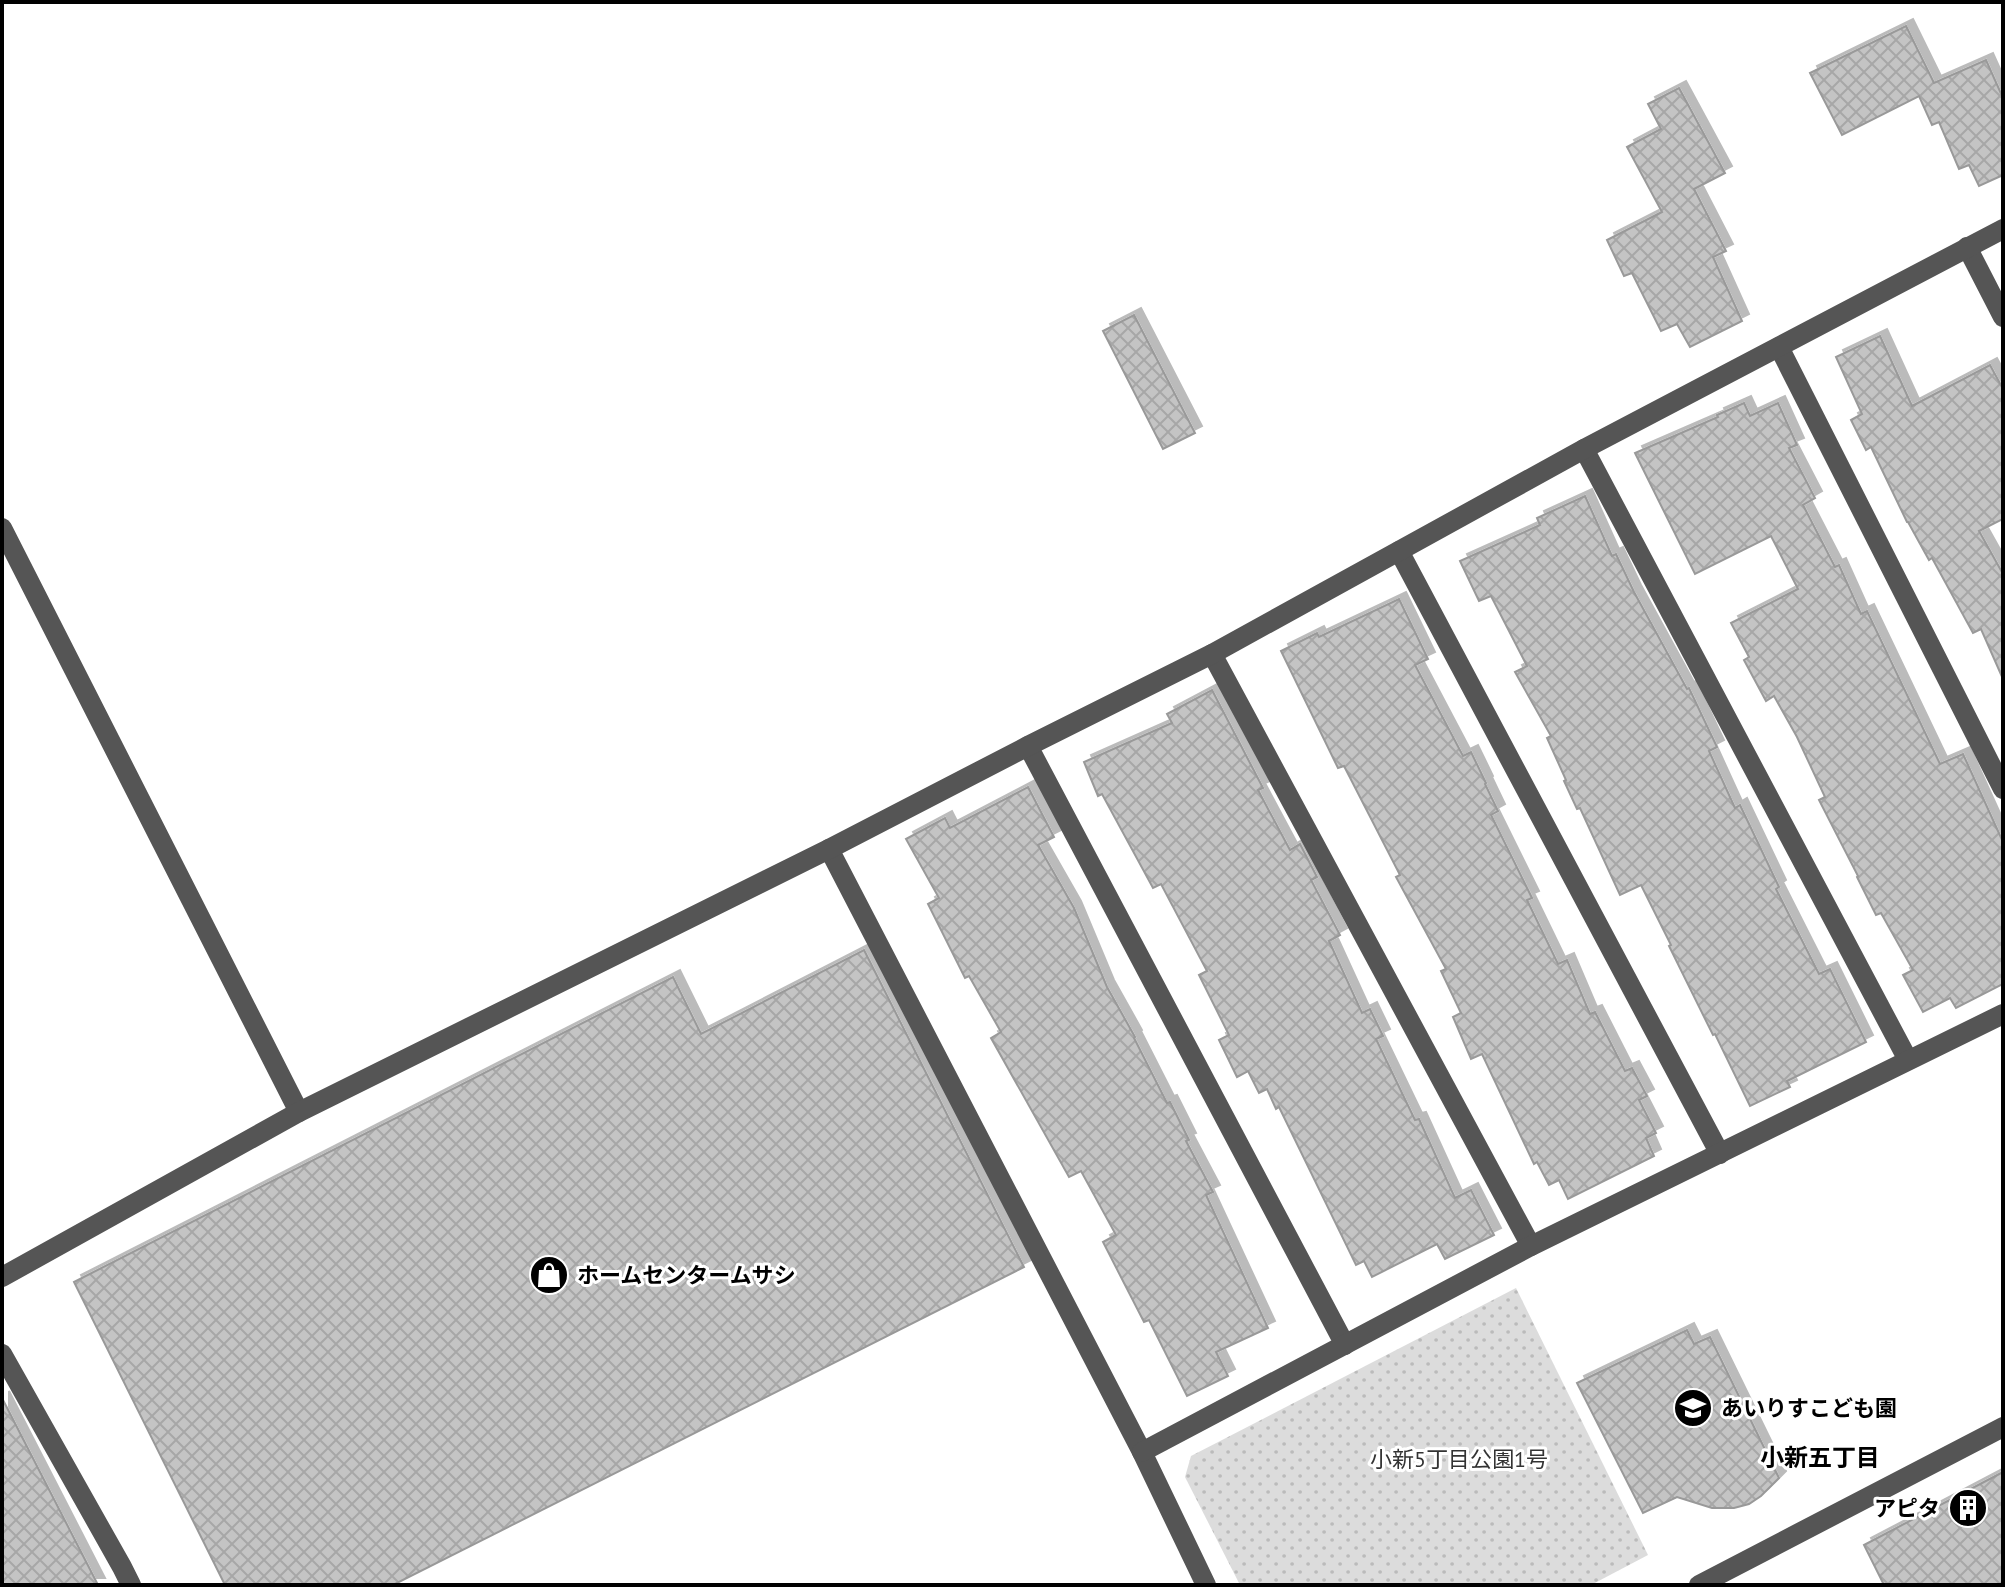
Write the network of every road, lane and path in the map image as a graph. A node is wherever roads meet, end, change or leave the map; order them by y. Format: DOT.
graph roads {
  1 [pos="2003,229"];
  2 [pos="1967,247"];
  3 [pos="2003,317"];
  4 [pos="1779,347"];
  5 [pos="1584,449"];
  6 [pos="2,528"];
  7 [pos="1399,551"];
  8 [pos="1212,654"];
  9 [pos="1028,746"];
  10 [pos="2003,789"];
  11 [pos="829,849"];
  12 [pos="2003,1014"];
  13 [pos="1908,1060"];
  14 [pos="299,1112"];
  15 [pos="1720,1154"];
  16 [pos="1531,1246"];
  17 [pos="2,1277"];
  18 [pos="1345,1345"];
  19 [pos="2,1354"];
  20 [pos="2003,1427"];
  21 [pos="1142,1452"];
  22 [pos="131,1585"];
  23 [pos="1206,1585"];
  24 [pos="1699,1585"];
  1 -- 2 [label="street"];
  2 -- 3 [label="street"];
  2 -- 4 [label="street"];
  4 -- 5 [label="street"];
  4 -- 10 [label="street"];
  5 -- 7 [label="street"];
  5 -- 13 [label="street"];
  6 -- 14 [label="street"];
  7 -- 8 [label="street"];
  7 -- 15 [label="street"];
  8 -- 9 [label="street"];
  8 -- 16 [label="street"];
  9 -- 11 [label="street"];
  9 -- 18 [label="street"];
  11 -- 14 [label="street"];
  11 -- 21 [label="street"];
  12 -- 13 [label="street"];
  13 -- 15 [label="street"];
  14 -- 17 [label="street"];
  15 -- 16 [label="street"];
  16 -- 18 [label="street"];
  18 -- 21 [label="street"];
  19 -- 22 [label="street"];
  20 -- 24 [label="street"];
  21 -- 23 [label="street"];
}
